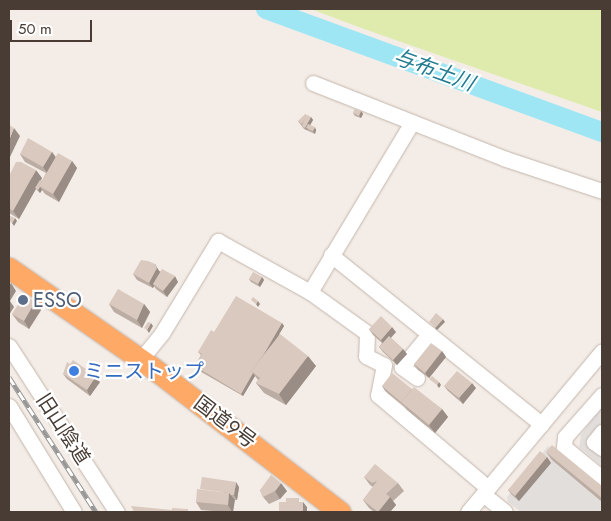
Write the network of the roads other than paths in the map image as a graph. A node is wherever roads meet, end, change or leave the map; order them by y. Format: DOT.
graph roads {
  1 [pos="313,83"];
  2 [pos="412,122"];
  3 [pos="602,191"];
  4 [pos="331,255"];
  5 [pos="9,268"];
  6 [pos="310,292"];
  7 [pos="429,334"];
  8 [pos="9,346"];
  9 [pos="602,350"];
  10 [pos="141,359"];
  11 [pos="417,378"];
  12 [pos="602,395"];
  13 [pos="9,406"];
  14 [pos="541,424"];
  15 [pos="602,432"];
  16 [pos="602,448"];
  17 [pos="602,478"];
  18 [pos="486,491"];
  19 [pos="74,512"];
  20 [pos="117,512"];
  21 [pos="340,512"];
  22 [pos="468,512"];
  23 [pos="505,512"];
  1 -- 2 [label="street"];
  2 -- 3 [label="street"];
  2 -- 4 [label="street"];
  4 -- 6 [label="street"];
  4 -- 7 [label="street"];
  5 -- 10 [label="highway, 国道9号"];
  6 -- 10 [label="street"];
  6 -- 18 [label="street"];
  7 -- 11 [label="street"];
  7 -- 14 [label="street"];
  8 -- 20 [label="street, 旧山陰道"];
  9 -- 14 [label="street"];
  10 -- 21 [label="highway, 国道9号"];
  12 -- 17 [label="street"];
  13 -- 19 [label="street"];
  14 -- 18 [label="street"];
  15 -- 16 [label="street"];
  18 -- 22 [label="street"];
  18 -- 23 [label="street"];
}
